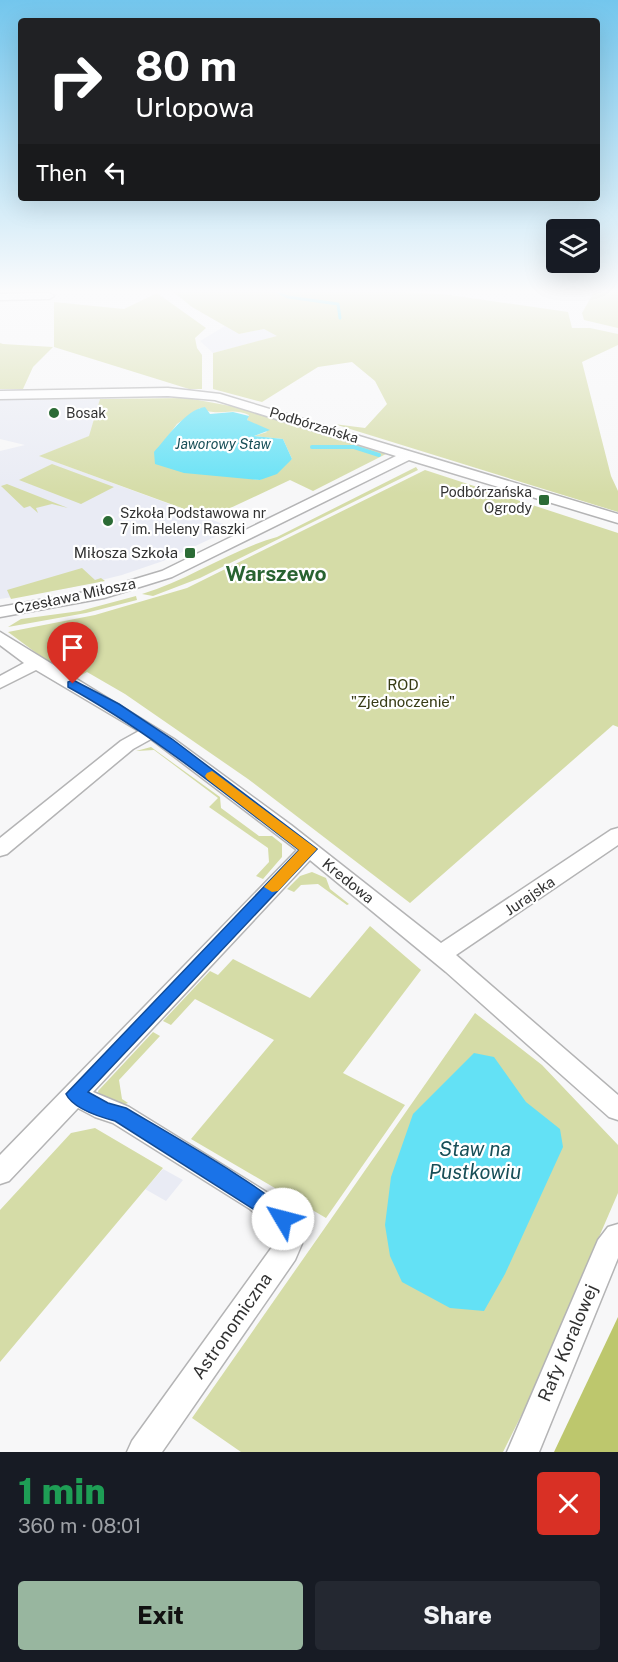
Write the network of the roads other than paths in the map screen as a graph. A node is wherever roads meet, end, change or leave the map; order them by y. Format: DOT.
graph roads {
  1 [pos="0,395"];
  2 [pos="410,454"];
  3 [pos="618,519"];
  4 [pos="0,612"];
  5 [pos="0,638"];
  6 [pos="35,664"];
  7 [pos="0,683"];
  8 [pos="151,732"];
  9 [pos="618,835"];
  10 [pos="0,849"];
  11 [pos="309,849"];
  12 [pos="440,955"];
  13 [pos="75,1094"];
  14 [pos="618,1110"];
  15 [pos="0,1173"];
  16 [pos="618,1236"];
  17 [pos="143,1452"];
  18 [pos="523,1452"];
  1 -- 2 [label="street, Podbórzańska"];
  2 -- 3 [label="street, Podbórzańska"];
  2 -- 4 [label="street, Czesława Miłosza"];
  5 -- 6 [label="street, Kredowa"];
  6 -- 7 [label="street"];
  6 -- 8 [label="street, Kredowa"];
  8 -- 10 [label="street"];
  8 -- 11 [label="street, Kredowa"];
  9 -- 12 [label="street, Jurajska"];
  11 -- 12 [label="street, Kredowa"];
  11 -- 13 [label="street"];
  12 -- 14 [label="street, Kredowa"];
  13 -- 15 [label="street"];
  13 -- 17 [label="street, Astronomiczna"];
  16 -- 18 [label="street, Rafy Koralowej"];
}
